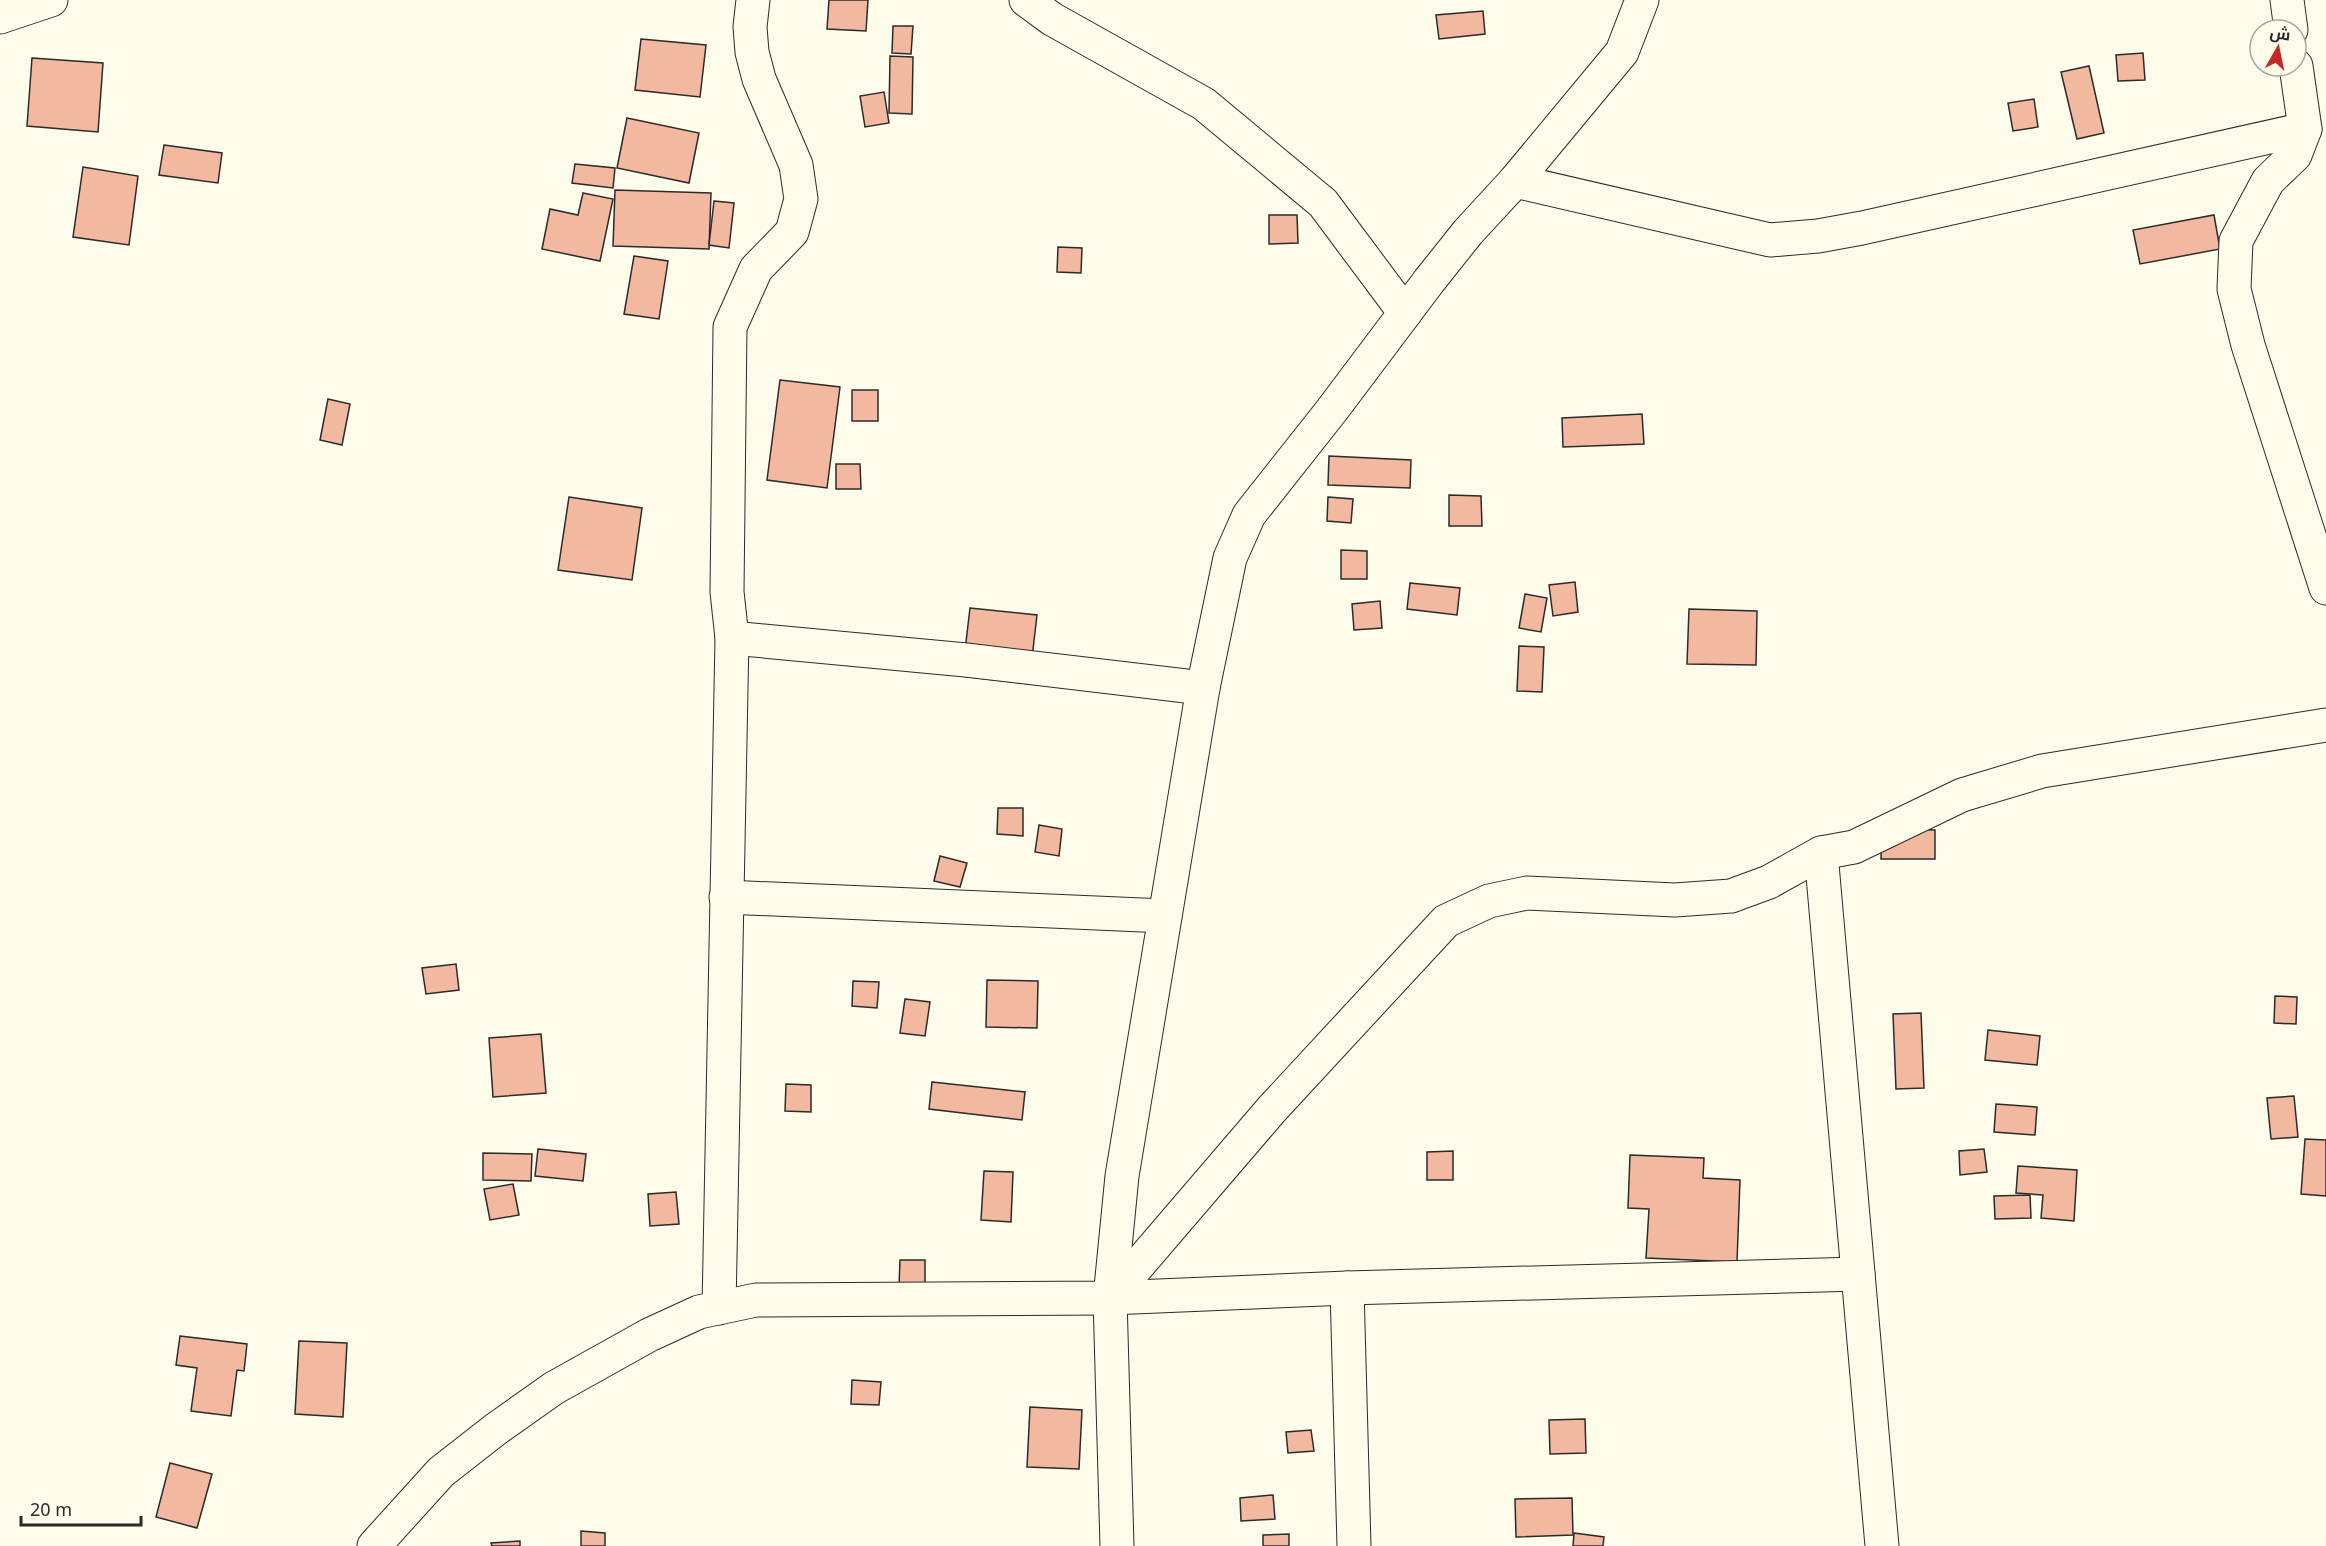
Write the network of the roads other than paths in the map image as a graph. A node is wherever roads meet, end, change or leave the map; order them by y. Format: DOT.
graph roads {
  1 [pos="51,0"];
  2 [pos="753,0"];
  3 [pos="1026,0"];
  4 [pos="1642,0"];
  5 [pos="2287,0"];
  6 [pos="0,17"];
  7 [pos="2289,18"];
  8 [pos="2298,78"];
  9 [pos="2305,129"];
  10 [pos="1515,181"];
  11 [pos="1406,313"];
  12 [pos="2326,588"];
  13 [pos="732,638"];
  14 [pos="1203,688"];
  15 [pos="2326,725"];
  16 [pos="1821,853"];
  17 [pos="726,897"];
  18 [pos="1165,916"];
  19 [pos="1858,1274"];
  20 [pos="1347,1288"];
  21 [pos="1110,1298"];
  22 [pos="719,1308"];
  23 [pos="374,1546"];
  24 [pos="1117,1546"];
  25 [pos="1354,1546"];
  26 [pos="1882,1546"];
  1 -- 6 [label="street"];
  2 -- 13 [label="street"];
  3 -- 11 [label="street"];
  4 -- 10 [label="street"];
  5 -- 7 [label="street"];
  8 -- 9 [label="street"];
  9 -- 10 [label="street"];
  9 -- 12 [label="street"];
  10 -- 11 [label="street"];
  11 -- 14 [label="street"];
  13 -- 14 [label="street"];
  13 -- 17 [label="street"];
  14 -- 18 [label="street"];
  15 -- 16 [label="street"];
  16 -- 19 [label="street"];
  16 -- 21 [label="street"];
  17 -- 18 [label="street"];
  17 -- 22 [label="street"];
  18 -- 21 [label="street"];
  19 -- 20 [label="street"];
  19 -- 26 [label="street"];
  20 -- 21 [label="street"];
  20 -- 25 [label="street"];
  21 -- 22 [label="street"];
  21 -- 24 [label="street"];
  22 -- 23 [label="street"];
}
